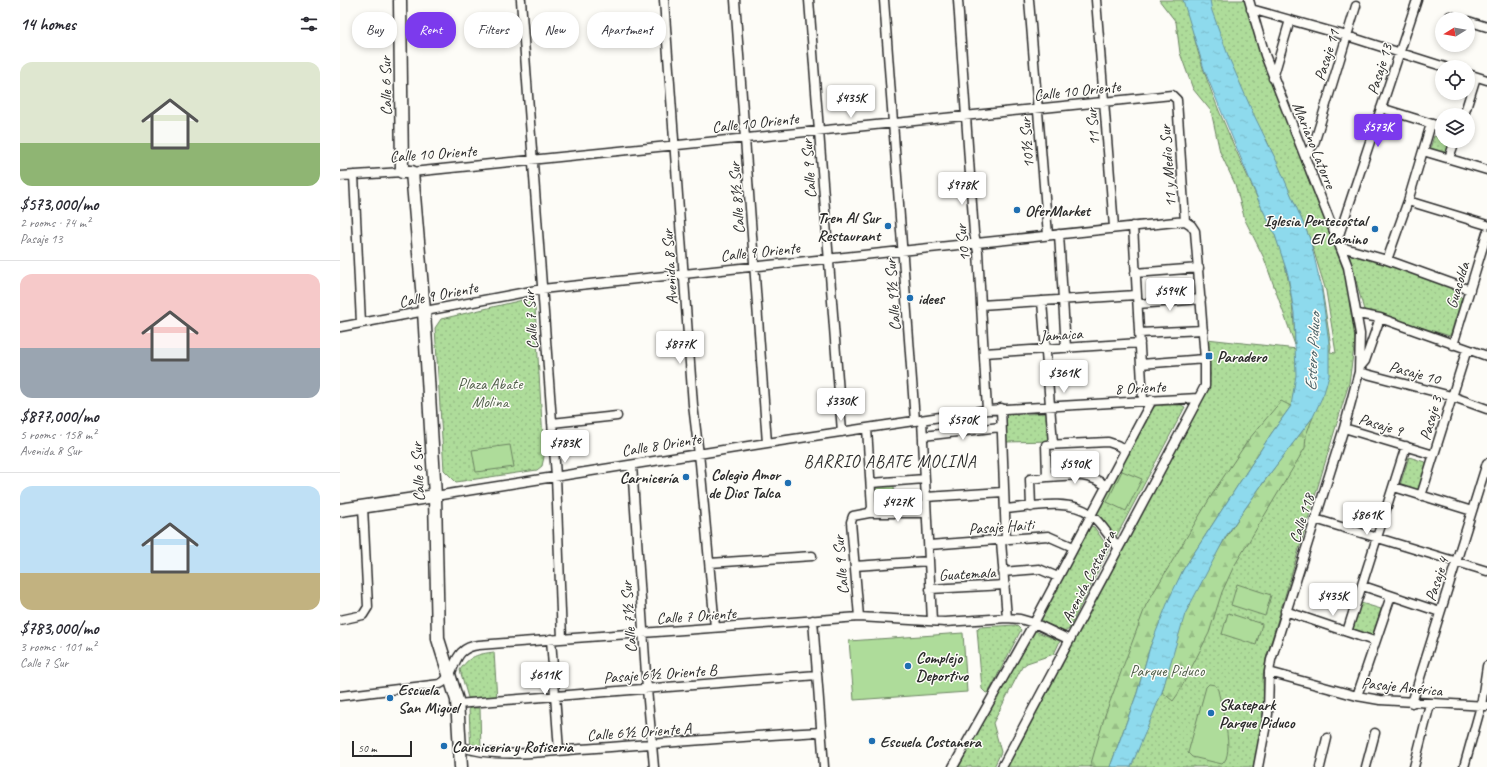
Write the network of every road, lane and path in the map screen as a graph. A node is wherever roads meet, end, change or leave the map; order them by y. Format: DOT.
graph roads {
  1 [pos="400,0"];
  2 [pos="521,0"];
  3 [pos="664,0"];
  4 [pos="735,0"];
  5 [pos="809,0"];
  6 [pos="884,0"];
  7 [pos="958,0"];
  8 [pos="1029,0"];
  9 [pos="1096,0"];
  10 [pos="1249,0"];
  11 [pos="1417,0"];
  12 [pos="1356,6"];
  13 [pos="1251,9"];
  14 [pos="1290,20"];
  15 [pos="1475,23"];
  16 [pos="1487,27"];
  17 [pos="1347,36"];
  18 [pos="1398,52"];
  19 [pos="1435,64"];
  20 [pos="1475,77"];
  21 [pos="1274,78"];
  22 [pos="1487,80"];
  23 [pos="1172,95"];
  24 [pos="1104,103"];
  25 [pos="1381,108"];
  26 [pos="1038,110"];
  27 [pos="966,117"];
  28 [pos="894,124"];
  29 [pos="1431,124"];
  30 [pos="1435,125"];
  31 [pos="819,132"];
  32 [pos="745,140"];
  33 [pos="673,147"];
  34 [pos="1453,148"];
  35 [pos="1423,151"];
  36 [pos="1305,156"];
  37 [pos="1449,158"];
  38 [pos="532,161"];
  39 [pos="1487,170"];
  40 [pos="407,172"];
  41 [pos="354,175"];
  42 [pos="340,176"];
  43 [pos="1408,201"];
  44 [pos="1185,221"];
  45 [pos="1487,225"];
  46 [pos="1132,226"];
  47 [pos="1114,228"];
  48 [pos="1059,234"];
  49 [pos="1048,235"];
  50 [pos="1486,237"];
  51 [pos="1338,238"];
  52 [pos="977,242"];
  53 [pos="1341,247"];
  54 [pos="903,250"];
  55 [pos="829,258"];
  56 [pos="1387,260"];
  57 [pos="755,266"];
  58 [pos="1199,268"];
  59 [pos="1135,273"];
  60 [pos="684,274"];
  61 [pos="542,289"];
  62 [pos="1470,290"];
  63 [pos="1136,295"];
  64 [pos="1062,299"];
  65 [pos="1201,299"];
  66 [pos="1042,301"];
  67 [pos="1138,304"];
  68 [pos="981,305"];
  69 [pos="424,311"];
  70 [pos="1358,314"];
  71 [pos="1380,318"];
  72 [pos="361,323"];
  73 [pos="340,327"];
  74 [pos="1203,330"];
  75 [pos="1139,333"];
  76 [pos="1140,343"];
  77 [pos="1453,345"];
  78 [pos="1066,348"];
  79 [pos="1045,349"];
  80 [pos="1467,349"];
  81 [pos="984,353"];
  82 [pos="1487,356"];
  83 [pos="1205,359"];
  84 [pos="1141,364"];
  85 [pos="1359,369"];
  86 [pos="1451,396"];
  87 [pos="1198,398"];
  88 [pos="1143,400"];
  89 [pos="1152,400"];
  90 [pos="1050,405"];
  91 [pos="1001,408"];
  92 [pos="1487,409"];
  93 [pos="987,410"];
  94 [pos="617,416"];
  95 [pos="918,420"];
  96 [pos="552,423"];
  97 [pos="1000,427"];
  98 [pos="867,428"];
  99 [pos="1344,428"];
  100 [pos="842,432"];
  101 [pos="923,436"];
  102 [pos="767,443"];
  103 [pos="1049,444"];
  104 [pos="1406,446"];
  105 [pos="1125,450"];
  106 [pos="699,454"];
  107 [pos="1434,455"];
  108 [pos="1487,463"];
  109 [pos="632,465"];
  110 [pos="556,476"];
  111 [pos="1046,477"];
  112 [pos="925,479"];
  113 [pos="871,483"];
  114 [pos="1106,486"];
  115 [pos="1394,487"];
  116 [pos="1003,492"];
  117 [pos="435,496"];
  118 [pos="1421,496"];
  119 [pos="926,497"];
  120 [pos="1031,506"];
  121 [pos="363,507"];
  122 [pos="1005,509"];
  123 [pos="340,510"];
  124 [pos="1472,511"];
  125 [pos="869,513"];
  126 [pos="926,513"];
  127 [pos="1091,514"];
  128 [pos="1315,519"];
  129 [pos="1377,537"];
  130 [pos="1004,540"];
  131 [pos="929,545"];
  132 [pos="1073,547"];
  133 [pos="1118,547"];
  134 [pos="812,556"];
  135 [pos="929,561"];
  136 [pos="1456,562"];
  137 [pos="710,563"];
  138 [pos="855,566"];
  139 [pos="1487,571"];
  140 [pos="1004,572"];
  141 [pos="1058,577"];
  142 [pos="1005,585"];
  143 [pos="1363,586"];
  144 [pos="930,589"];
  145 [pos="1391,596"];
  146 [pos="1285,612"];
  147 [pos="1440,612"];
  148 [pos="859,617"];
  149 [pos="1007,618"];
  150 [pos="340,620"];
  151 [pos="813,620"];
  152 [pos="932,621"];
  153 [pos="1034,623"];
  154 [pos="715,627"];
  155 [pos="1347,632"];
  156 [pos="643,633"];
  157 [pos="562,639"];
  158 [pos="551,640"];
  159 [pos="1070,640"];
  160 [pos="1374,641"];
  161 [pos="1487,666"];
  162 [pos="1269,672"];
  163 [pos="450,674"];
  164 [pos="817,675"];
  165 [pos="646,689"];
  166 [pos="555,694"];
  167 [pos="340,696"];
  168 [pos="1357,696"];
  169 [pos="1412,703"];
  170 [pos="458,704"];
  171 [pos="1430,704"];
  172 [pos="1484,706"];
  173 [pos="821,732"];
  174 [pos="1375,734"];
  175 [pos="1327,738"];
  176 [pos="652,745"];
  177 [pos="460,746"];
  178 [pos="559,751"];
  179 [pos="461,767"];
  180 [pos="654,767"];
  181 [pos="824,767"];
  182 [pos="953,767"];
  183 [pos="1002,767"];
  184 [pos="1258,767"];
  185 [pos="1320,767"];
  186 [pos="1366,767"];
  187 [pos="1414,767"];
  188 [pos="1464,767"];
  1 -- 40 [label="street, Calle 6 Sur"];
  2 -- 38 [label="street, Calle 7 Sur"];
  3 -- 33 [label="street, Avenida 8 Sur"];
  4 -- 32 [label="street, Calle 8½ Sur"];
  5 -- 31 [label="street, Calle 9 Sur"];
  6 -- 28 [label="street, Calle 9½ Sur"];
  7 -- 27 [label="street, 10 Sur"];
  8 -- 26 [label="street, 10½ Sur"];
  9 -- 24 [label="street, 11 Sur"];
  10 -- 13 [label="street, Mariano Latorre"];
  11 -- 18 [label="street, Pasaje 13"];
  12 -- 17 [label="street, Pasaje 11"];
  13 -- 14 [label="street"];
  13 -- 21 [label="street, Mariano Latorre"];
  14 -- 17 [label="street"];
  14 -- 21 [label="street"];
  15 -- 16 [label="street"];
  17 -- 18 [label="street"];
  17 -- 36 [label="street, Pasaje 11"];
  18 -- 19 [label="street"];
  18 -- 25 [label="street, Pasaje 13"];
  20 -- 22 [label="street"];
  21 -- 36 [label="street, Mariano Latorre"];
  23 -- 24 [label="street, Calle 10 Oriente"];
  23 -- 44 [label="street, 11 y Medio Sur"];
  24 -- 26 [label="street, Calle 10 Oriente"];
  24 -- 47 [label="street, 11 Sur"];
  25 -- 29 [label="street"];
  25 -- 51 [label="street, Pasaje 13"];
  26 -- 27 [label="street, Calle 10 Oriente"];
  26 -- 49 [label="street, 10½ Sur"];
  27 -- 28 [label="street, Calle 10 Oriente"];
  27 -- 52 [label="street, 10 Sur"];
  28 -- 31 [label="street, Calle 10 Oriente"];
  28 -- 54 [label="street, Calle 9½ Sur"];
  29 -- 30 [label="street"];
  29 -- 35 [label="street"];
  31 -- 32 [label="street, Calle 10 Oriente"];
  31 -- 55 [label="street, Calle 9 Sur"];
  32 -- 33 [label="street, Calle 10 Oriente"];
  32 -- 57 [label="street, Calle 8½ Sur"];
  33 -- 38 [label="street, Calle 10 Oriente"];
  33 -- 60 [label="street, Avenida 8 Sur"];
  34 -- 37 [label="street"];
  35 -- 37 [label="street"];
  35 -- 43 [label="street"];
  36 -- 51 [label="street, Mariano Latorre"];
  37 -- 39 [label="street"];
  38 -- 40 [label="street, Calle 10 Oriente"];
  38 -- 61 [label="street, Calle 7 Sur"];
  40 -- 41 [label="street, Calle 10 Oriente"];
  40 -- 69 [label="street, Calle 6 Sur"];
  41 -- 42 [label="street, Calle 10 Oriente"];
  41 -- 72 [label="street"];
  43 -- 45 [label="street"];
  43 -- 56 [label="street"];
  44 -- 46 [label="street, Calle 9 Oriente"];
  44 -- 58 [label="street, 11 y Medio Sur"];
  46 -- 47 [label="street, Calle 9 Oriente"];
  46 -- 59 [label="street"];
  47 -- 48 [label="street, Calle 9 Oriente"];
  48 -- 49 [label="street, Calle 9 Oriente"];
  48 -- 64 [label="street"];
  49 -- 52 [label="street, Calle 9 Oriente"];
  50 -- 62 [label="street, Guacolda"];
  51 -- 53 [label="street, Mariano Latorre"];
  52 -- 54 [label="street, Calle 9 Oriente"];
  52 -- 68 [label="street, 10 Sur"];
  53 -- 56 [label="street"];
  53 -- 70 [label="street, Mariano Latorre"];
  54 -- 55 [label="street, Calle 9 Oriente"];
  54 -- 95 [label="street, Calle 9½ Sur"];
  55 -- 57 [label="street, Calle 9 Oriente"];
  55 -- 100 [label="street, Calle 9 Sur"];
  56 -- 62 [label="street"];
  57 -- 60 [label="street, Calle 9 Oriente"];
  57 -- 102 [label="street, Calle 8½ Sur"];
  58 -- 59 [label="street"];
  58 -- 65 [label="street, 11 y Medio Sur"];
  59 -- 63 [label="street"];
  60 -- 61 [label="street, Calle 9 Oriente"];
  60 -- 106 [label="street, Avenida 8 Sur"];
  61 -- 69 [label="street, Calle 9 Oriente"];
  61 -- 96 [label="street, Calle 7 Sur"];
  62 -- 77 [label="street, Guacolda"];
  63 -- 64 [label="street"];
  63 -- 67 [label="street"];
  64 -- 66 [label="street"];
  64 -- 78 [label="street"];
  65 -- 67 [label="street"];
  65 -- 74 [label="street, 11 y Medio Sur"];
  66 -- 68 [label="street"];
  66 -- 79 [label="street"];
  67 -- 75 [label="street"];
  68 -- 81 [label="street, 10 Sur"];
  69 -- 72 [label="street, Calle 9 Oriente"];
  69 -- 117 [label="street, Calle 6 Sur"];
  70 -- 71 [label="street"];
  70 -- 85 [label="street, Mariano Latorre"];
  71 -- 77 [label="street"];
  71 -- 85 [label="street, Calle 118"];
  72 -- 73 [label="street, Calle 9 Oriente"];
  74 -- 75 [label="street"];
  74 -- 83 [label="street, 11 y Medio Sur"];
  75 -- 76 [label="street"];
  76 -- 78 [label="street, Jamaica"];
  76 -- 84 [label="street"];
  77 -- 80 [label="street"];
  78 -- 79 [label="street, Jamaica"];
  79 -- 81 [label="street, Jamaica"];
  79 -- 90 [label="street"];
  80 -- 82 [label="street"];
  80 -- 86 [label="street, Pasaje 3"];
  81 -- 93 [label="street, 10 Sur"];
  83 -- 84 [label="street"];
  83 -- 87 [label="street, 11 y Medio Sur"];
  84 -- 88 [label="street"];
  85 -- 86 [label="street, Pasaje 10"];
  85 -- 99 [label="street, Calle 118"];
  86 -- 92 [label="street, Pasaje 10"];
  86 -- 107 [label="street, Pasaje 3"];
  87 -- 89 [label="street, 8 Oriente"];
  87 -- 133 [label="street, Avenida Costanera"];
  88 -- 89 [label="street, 8 Oriente"];
  88 -- 90 [label="street, 8 Oriente"];
  89 -- 105 [label="street"];
  90 -- 91 [label="street, 8 Oriente"];
  90 -- 103 [label="street"];
  91 -- 93 [label="street, 8 Oriente"];
  91 -- 97 [label="street"];
  93 -- 95 [label="street, Calle 8 Oriente"];
  94 -- 96 [label="street"];
  95 -- 98 [label="street, Calle 8 Oriente"];
  95 -- 101 [label="street, Calle 9½ Sur"];
  96 -- 110 [label="street, Calle 7 Sur"];
  97 -- 101 [label="street"];
  97 -- 116 [label="street"];
  98 -- 100 [label="street, Calle 8 Oriente"];
  98 -- 113 [label="street"];
  99 -- 104 [label="street, Pasaje 9"];
  99 -- 128 [label="street, Calle 118"];
  100 -- 102 [label="street, Calle 8 Oriente"];
  101 -- 112 [label="street, Calle 9½ Sur"];
  102 -- 106 [label="street, Calle 8 Oriente"];
  103 -- 105 [label="street"];
  103 -- 111 [label="street"];
  104 -- 107 [label="street, Pasaje 9"];
  104 -- 115 [label="street"];
  105 -- 114 [label="street"];
  106 -- 109 [label="street, Calle 8 Oriente"];
  106 -- 137 [label="street, Avenida 8 Sur"];
  107 -- 118 [label="street, Pasaje 3"];
  108 -- 124 [label="street, Pasaje 4"];
  109 -- 110 [label="street, Calle 8 Oriente"];
  109 -- 156 [label="street, Calle 7½ Sur"];
  110 -- 117 [label="street, Calle 8 Oriente"];
  110 -- 157 [label="street, Calle 7 Sur"];
  111 -- 114 [label="street"];
  111 -- 120 [label="street"];
  112 -- 113 [label="street"];
  112 -- 119 [label="street, Calle 9½ Sur"];
  113 -- 125 [label="street"];
  114 -- 127 [label="street"];
  115 -- 118 [label="street"];
  115 -- 129 [label="street"];
  116 -- 119 [label="street"];
  116 -- 122 [label="street"];
  117 -- 121 [label="street, Calle 8 Oriente"];
  117 -- 163 [label="street, Calle 6 Sur"];
  118 -- 124 [label="street"];
  119 -- 126 [label="street, Calle 9½ Sur"];
  120 -- 122 [label="street"];
  120 -- 127 [label="street"];
  121 -- 123 [label="street, Calle 8 Oriente"];
  121 -- 150 [label="street"];
  122 -- 130 [label="street"];
  124 -- 136 [label="street, Pasaje 4"];
  125 -- 126 [label="street"];
  125 -- 138 [label="street, Calle 9 Sur"];
  126 -- 131 [label="street, Calle 9½ Sur"];
  127 -- 132 [label="street"];
  127 -- 133 [label="street"];
  128 -- 129 [label="street"];
  128 -- 146 [label="street, Calle 118"];
  129 -- 136 [label="street"];
  129 -- 143 [label="street"];
  130 -- 131 [label="street, Pasaje Haiti"];
  130 -- 132 [label="street, Pasaje Haiti"];
  130 -- 140 [label="street"];
  131 -- 135 [label="street, Calle 9½ Sur"];
  132 -- 141 [label="street"];
  133 -- 159 [label="street, Avenida Costanera"];
  134 -- 137 [label="street"];
  135 -- 138 [label="street"];
  135 -- 144 [label="street, Calle 9½ Sur"];
  136 -- 139 [label="street"];
  136 -- 147 [label="street, Pasaje 4"];
  137 -- 154 [label="street, Avenida 8 Sur"];
  138 -- 148 [label="street, Calle 9 Sur"];
  140 -- 141 [label="street"];
  140 -- 142 [label="street"];
  141 -- 153 [label="street"];
  142 -- 144 [label="street, Guatemala"];
  142 -- 149 [label="street"];
  143 -- 145 [label="street"];
  143 -- 155 [label="street"];
  144 -- 152 [label="street, Calle 9½ Sur"];
  145 -- 147 [label="street"];
  145 -- 160 [label="street"];
  146 -- 155 [label="street"];
  146 -- 162 [label="street, Calle 118"];
  147 -- 169 [label="street, Pasaje 4"];
  148 -- 151 [label="street, Calle 7 Oriente"];
  148 -- 152 [label="street, Calle 7 Oriente"];
  149 -- 152 [label="street, Calle 7 Oriente"];
  149 -- 153 [label="street, Calle 7 Oriente"];
  151 -- 154 [label="street, Calle 7 Oriente"];
  151 -- 164 [label="street"];
  153 -- 159 [label="street, Calle 7 Oriente"];
  153 -- 182 [label="street"];
  154 -- 156 [label="street, Calle 7 Oriente"];
  155 -- 160 [label="street"];
  156 -- 157 [label="street, Calle 7 Oriente"];
  156 -- 165 [label="street, Calle 7½ Sur"];
  157 -- 158 [label="street, Calle 7 Oriente"];
  158 -- 163 [label="street, Calle 7 Oriente"];
  158 -- 166 [label="street"];
  159 -- 183 [label="street, Avenida Costanera"];
  160 -- 168 [label="street"];
  161 -- 172 [label="street"];
  162 -- 168 [label="street, Pasaje América"];
  162 -- 184 [label="street, Calle 118"];
  163 -- 167 [label="street, Calle 7 Oriente"];
  163 -- 170 [label="street, Calle 6 Sur"];
  164 -- 165 [label="street, Pasaje 6½ Oriente B"];
  164 -- 173 [label="street"];
  165 -- 166 [label="street, Pasaje 6½ Oriente B"];
  165 -- 176 [label="street, Calle 7½ Sur"];
  166 -- 170 [label="street, Pasaje 6½ Oriente B"];
  166 -- 178 [label="street"];
  168 -- 169 [label="street, Pasaje América"];
  169 -- 171 [label="street, Pasaje América"];
  170 -- 177 [label="street, Calle 6 Sur"];
  171 -- 172 [label="street, Pasaje América"];
  171 -- 187 [label="street"];
  172 -- 188 [label="street"];
  173 -- 176 [label="street, Calle 6½ Oriente A"];
  173 -- 181 [label="street"];
  174 -- 186 [label="street"];
  175 -- 185 [label="street"];
  176 -- 178 [label="street, Calle 6½ Oriente A"];
  176 -- 180 [label="street, Calle 7½ Sur"];
  177 -- 178 [label="street, Calle 6½ Oriente A"];
  177 -- 179 [label="street, Calle 6 Sur"];
}
